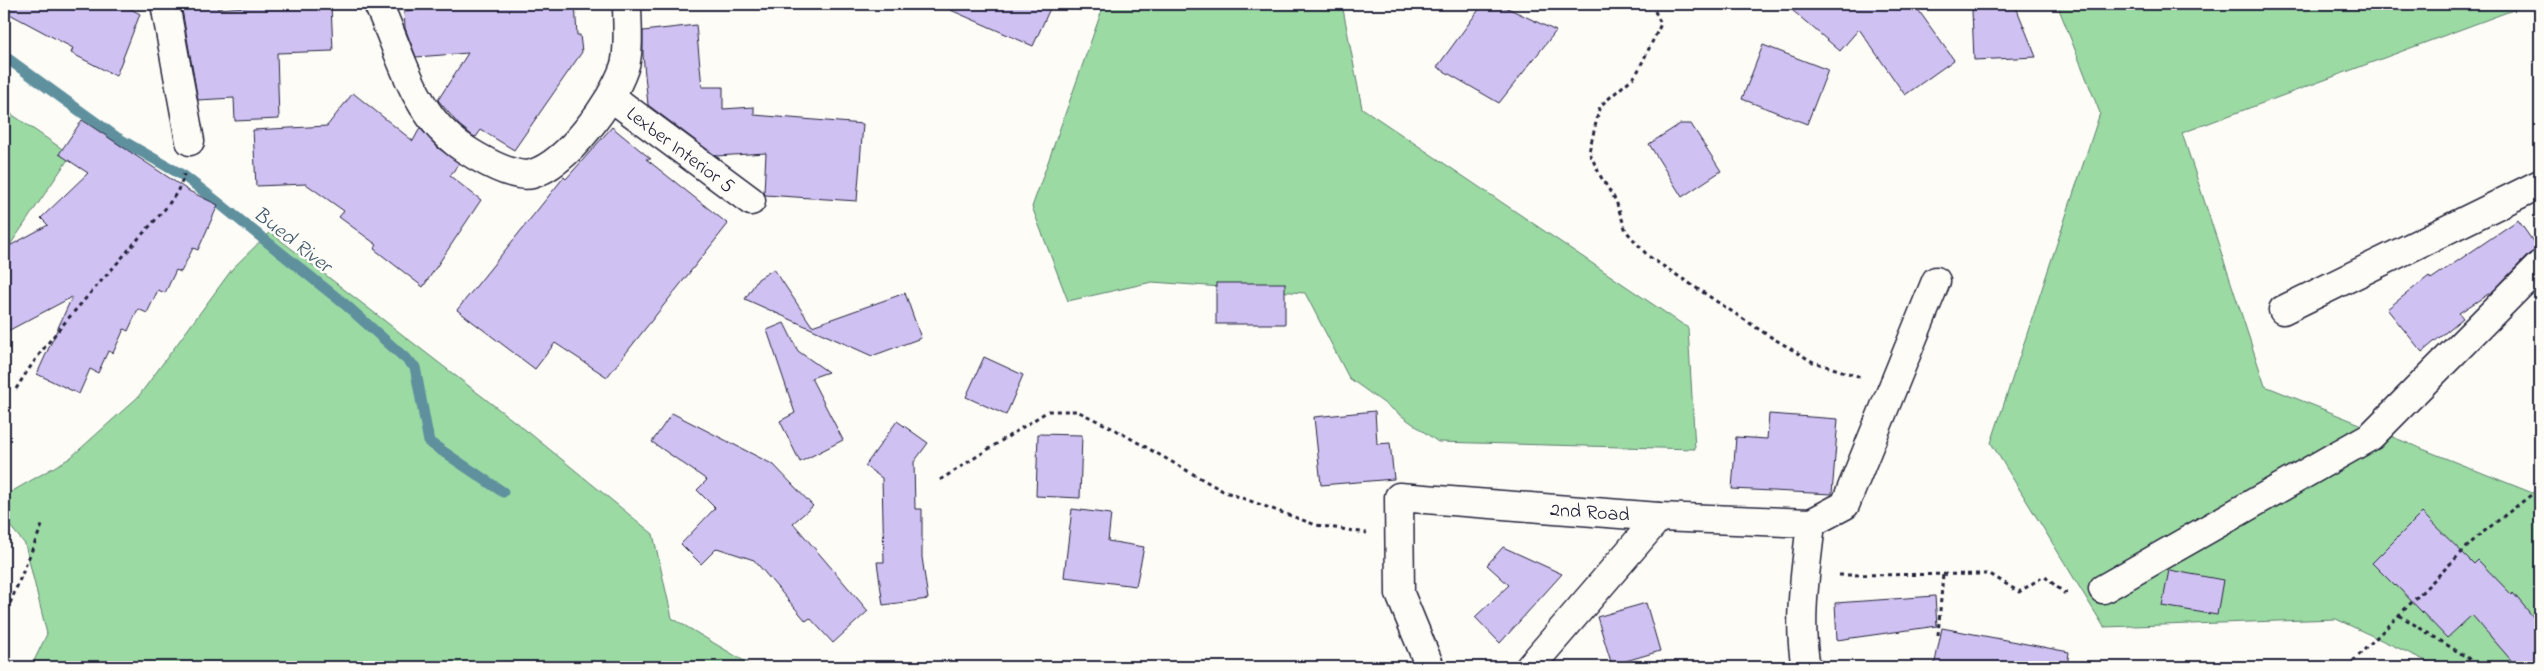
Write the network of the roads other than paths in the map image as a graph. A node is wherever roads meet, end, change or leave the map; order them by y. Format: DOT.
graph roads {
  1 [pos="165,4"];
  2 [pos="378,4"];
  3 [pos="628,4"];
  4 [pos="612,97"];
  5 [pos="190,141"];
  6 [pos="2540,184"];
  7 [pos="751,201"];
  8 [pos="2540,264"];
  9 [pos="1936,281"];
  10 [pos="2283,310"];
  11 [pos="1659,516"];
  12 [pos="1811,523"];
  13 [pos="2103,589"];
  14 [pos="1430,667"];
  15 [pos="1530,667"];
  16 [pos="1806,667"];
  1 -- 5 [label="street"];
  2 -- 4 [label="street"];
  3 -- 4 [label="street"];
  4 -- 7 [label="street, Lexber Interior 5"];
  6 -- 10 [label="street"];
  8 -- 13 [label="street"];
  9 -- 12 [label="street"];
  11 -- 12 [label="street, 2nd Road"];
  11 -- 14 [label="street, 2nd Road"];
  11 -- 15 [label="street"];
  12 -- 16 [label="street"];
}
